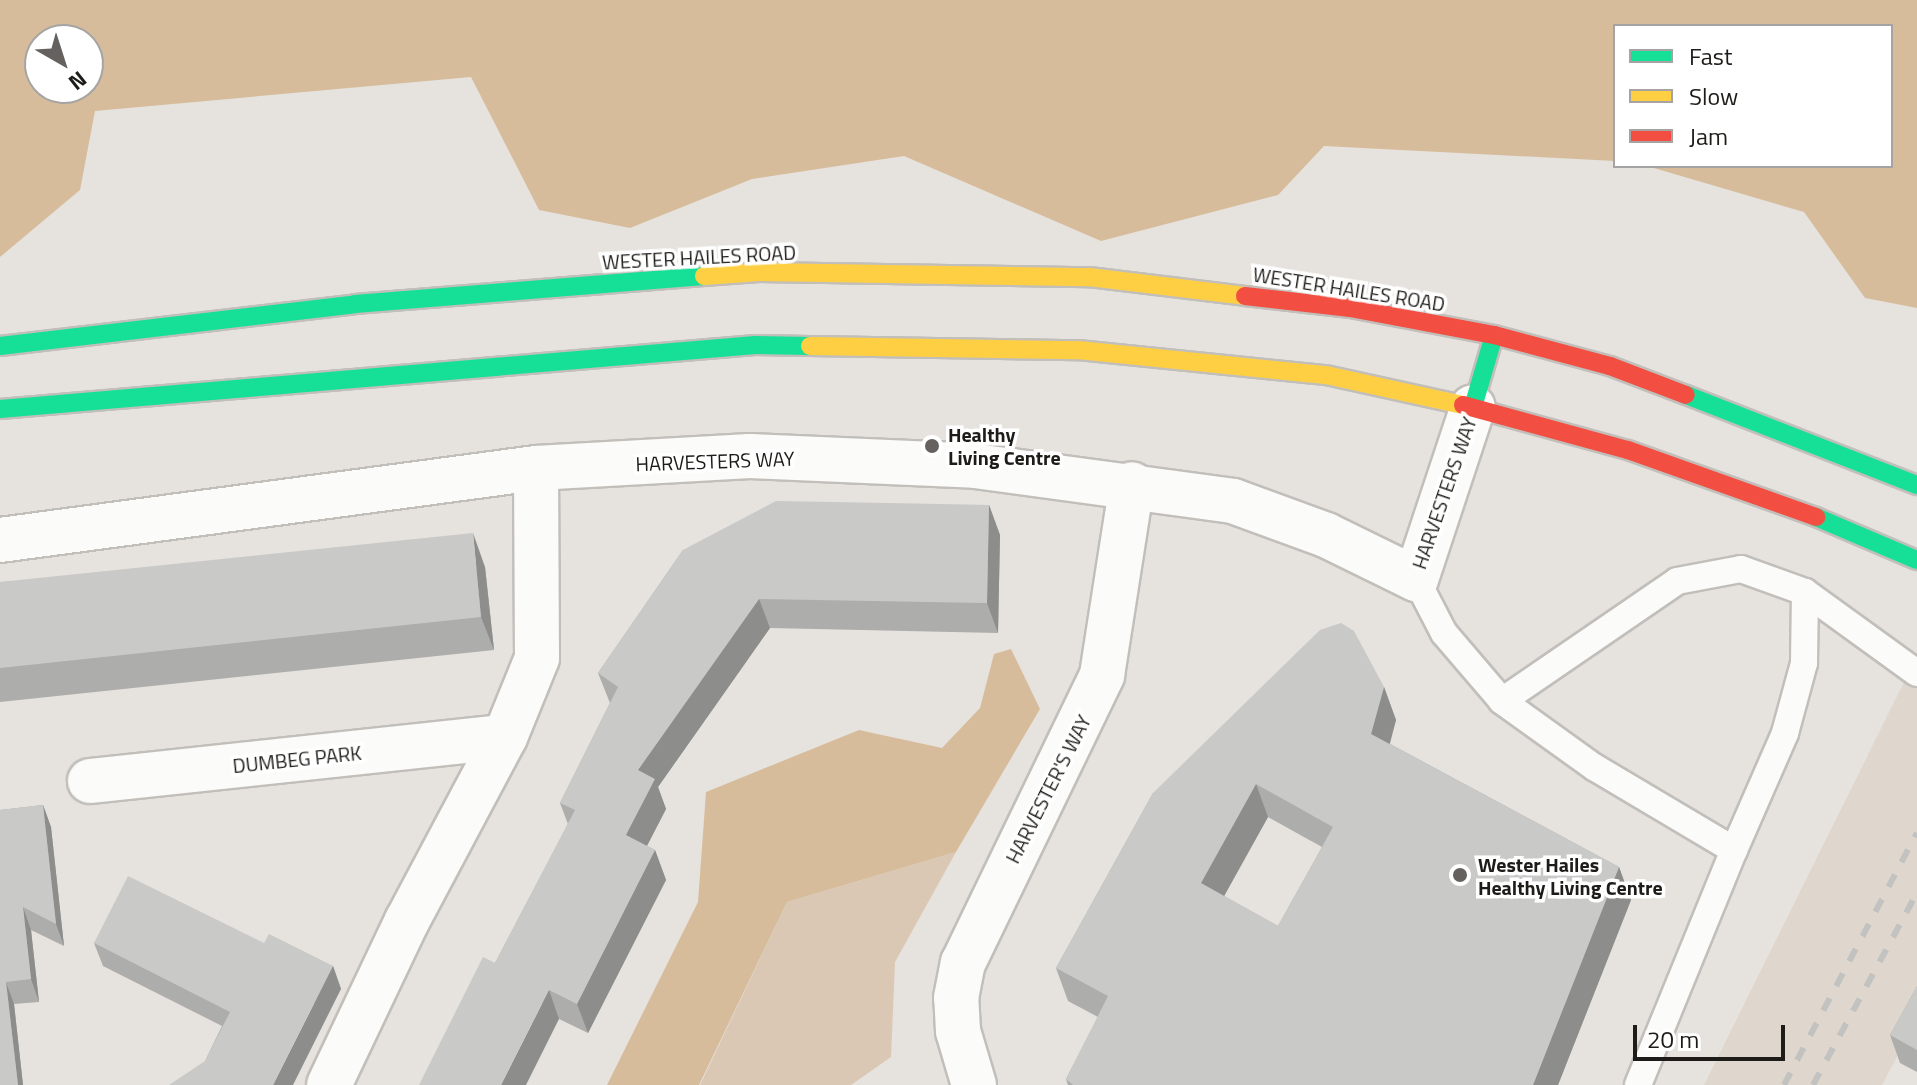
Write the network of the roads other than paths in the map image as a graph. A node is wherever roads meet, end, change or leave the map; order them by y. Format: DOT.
graph roads {
  1 [pos="1494,335"];
  2 [pos="0,346"];
  3 [pos="1473,407"];
  4 [pos="0,409"];
  5 [pos="536,468"];
  6 [pos="1132,484"];
  7 [pos="1917,485"];
  8 [pos="0,540"];
  9 [pos="1917,560"];
  10 [pos="1416,579"];
  11 [pos="1805,592"];
  12 [pos="1917,673"];
  13 [pos="1502,701"];
  14 [pos="505,737"];
  15 [pos="90,781"];
  16 [pos="1734,850"];
  17 [pos="963,1082"];
  18 [pos="329,1085"];
  19 [pos="1638,1085"];
  1 -- 2 [label="main road, WESTER HAILES ROAD"];
  1 -- 3 [label="main road"];
  1 -- 7 [label="main road, WESTER HAILES ROAD"];
  3 -- 4 [label="main road"];
  3 -- 9 [label="main road"];
  3 -- 10 [label="street, HARVESTERS WAY"];
  5 -- 6 [label="street, HARVESTERS WAY"];
  5 -- 8 [label="street, HARVESTERS WAY"];
  5 -- 14 [label="street"];
  6 -- 10 [label="street, HARVESTERS WAY"];
  6 -- 17 [label="street, HARVESTER'S WAY"];
  10 -- 13 [label="lane, HARVESTERS WAY"];
  11 -- 12 [label="lane"];
  11 -- 13 [label="lane"];
  11 -- 16 [label="lane"];
  13 -- 16 [label="lane, HARVESTERS WAY"];
  14 -- 15 [label="street, DUMBEG PARK"];
  14 -- 18 [label="street"];
  16 -- 19 [label="lane"];
}
